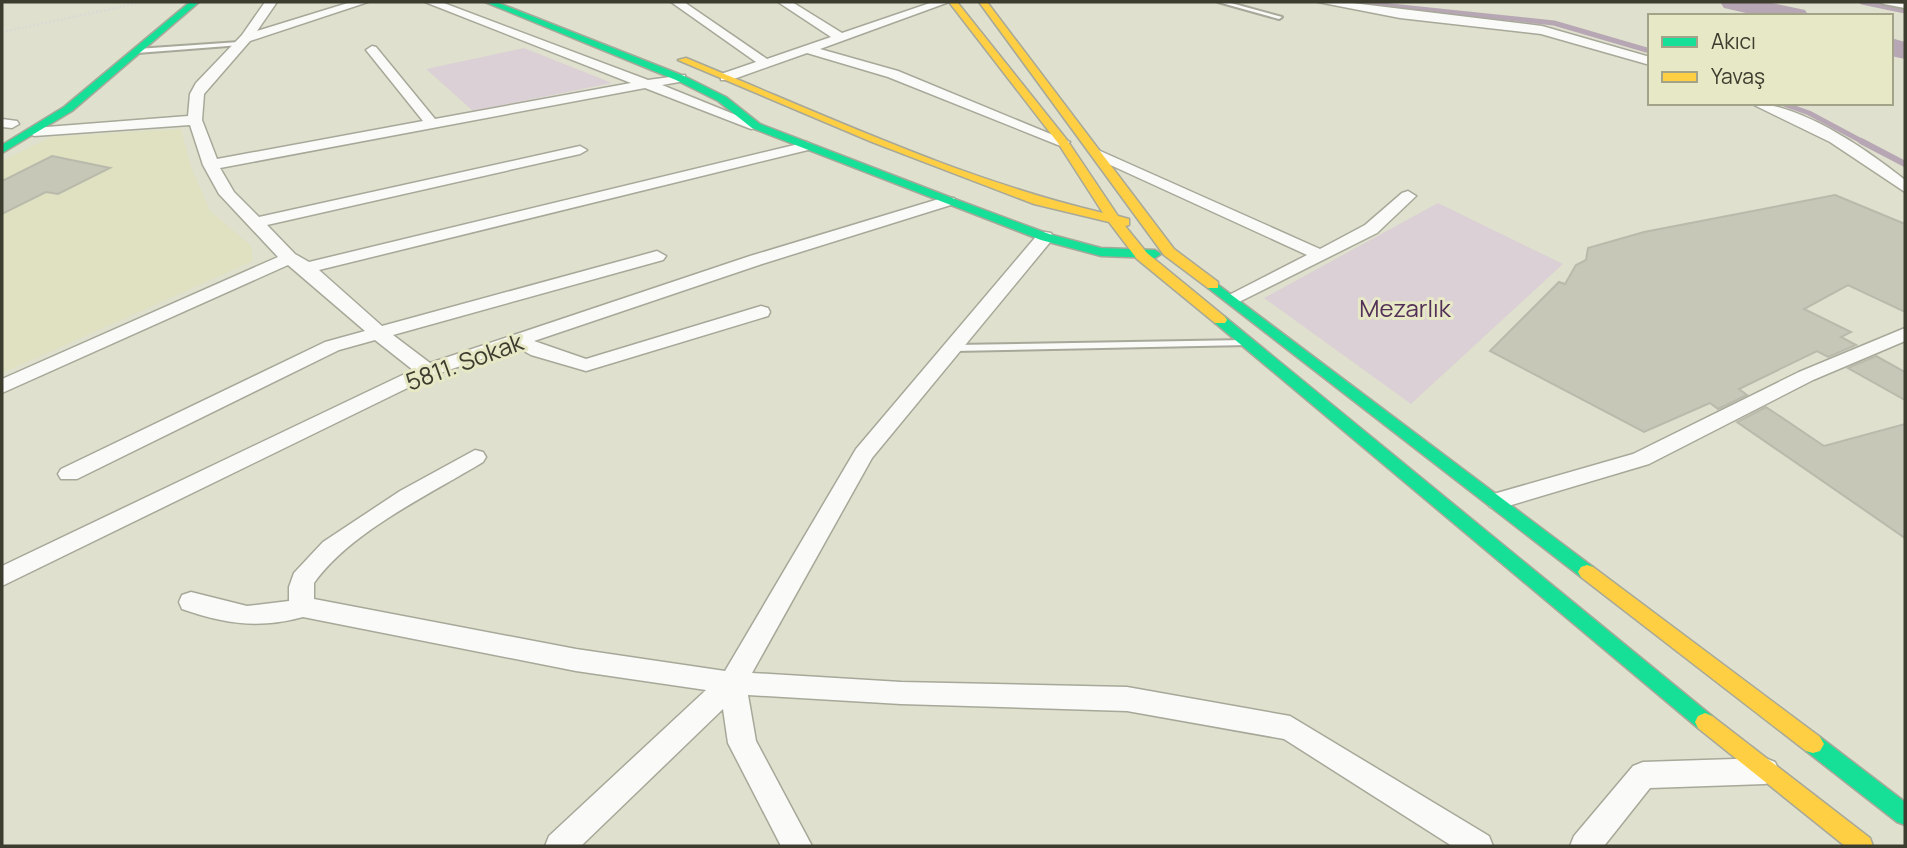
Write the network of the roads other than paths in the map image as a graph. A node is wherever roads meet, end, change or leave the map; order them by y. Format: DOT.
graph roads {
  1 [pos="195,2"];
  2 [pos="271,2"];
  3 [pos="362,2"];
  4 [pos="431,2"];
  5 [pos="489,2"];
  6 [pos="677,2"];
  7 [pos="784,2"];
  8 [pos="943,2"];
  9 [pos="953,2"];
  10 [pos="983,2"];
  11 [pos="1221,2"];
  12 [pos="1324,2"];
  13 [pos="1884,2"];
  14 [pos="1905,6"];
  15 [pos="1279,17"];
  16 [pos="840,37"];
  17 [pos="243,41"];
  18 [pos="807,49"];
  19 [pos="137,51"];
  20 [pos="372,51"];
  21 [pos="662,52"];
  22 [pos="1648,60"];
  23 [pos="765,64"];
  24 [pos="726,77"];
  25 [pos="680,78"];
  26 [pos="643,85"];
  27 [pos="1761,105"];
  28 [pos="29,113"];
  29 [pos="195,120"];
  30 [pos="432,124"];
  31 [pos="5,126"];
  32 [pos="756,126"];
  33 [pos="34,132"];
  34 [pos="1063,142"];
  35 [pos="807,146"];
  36 [pos="2,150"];
  37 [pos="580,150"];
  38 [pos="1098,154"];
  39 [pos="211,165"];
  40 [pos="1905,187"];
  41 [pos="1408,196"];
  42 [pos="948,201"];
  43 [pos="1113,219"];
  44 [pos="256,223"];
  45 [pos="1153,229"];
  46 [pos="1045,237"];
  47 [pos="1169,252"];
  48 [pos="1320,255"];
  49 [pos="657,256"];
  50 [pos="1142,256"];
  51 [pos="289,258"];
  52 [pos="306,268"];
  53 [pos="1233,300"];
  54 [pos="761,312"];
  55 [pos="377,332"];
  56 [pos="1905,334"];
  57 [pos="520,341"];
  58 [pos="1247,343"];
  59 [pos="954,348"];
  60 [pos="427,371"];
  61 [pos="2,387"];
  62 [pos="475,457"];
  63 [pos="69,474"];
  64 [pos="1498,501"];
  65 [pos="2,577"];
  66 [pos="191,603"];
  67 [pos="303,607"];
  68 [pos="732,683"];
  69 [pos="1767,771"];
  70 [pos="1905,815"];
  71 [pos="560,846"];
  72 [pos="797,846"];
  73 [pos="1478,846"];
  74 [pos="1585,846"];
  75 [pos="1862,846"];
  1 -- 19 [label="main road"];
  2 -- 17 [label="street"];
  3 -- 17 [label="street"];
  4 -- 26 [label="street"];
  5 -- 25 [label="main road"];
  6 -- 23 [label="street"];
  7 -- 16 [label="street"];
  8 -- 16 [label="street"];
  9 -- 34 [label="main road"];
  10 -- 38 [label="main road"];
  11 -- 15 [label="lane"];
  12 -- 22 [label="street"];
  13 -- 14 [label="lane"];
  16 -- 18 [label="street"];
  17 -- 19 [label="lane"];
  17 -- 29 [label="street"];
  18 -- 23 [label="street"];
  18 -- 34 [label="street"];
  19 -- 33 [label="main road"];
  20 -- 30 [label="street"];
  21 -- 24 [label="main road"];
  23 -- 24 [label="street"];
  24 -- 43 [label="main road"];
  25 -- 26 [label="street"];
  25 -- 32 [label="main road"];
  26 -- 30 [label="street"];
  26 -- 32 [label="street"];
  27 -- 40 [label="street"];
  28 -- 31 [label="main road"];
  29 -- 33 [label="street"];
  29 -- 39 [label="street"];
  30 -- 39 [label="street"];
  32 -- 35 [label="main road"];
  33 -- 36 [label="main road"];
  34 -- 43 [label="main road"];
  35 -- 42 [label="main road"];
  35 -- 52 [label="street"];
  37 -- 44 [label="street"];
  38 -- 45 [label="main road"];
  38 -- 48 [label="street"];
  39 -- 44 [label="street"];
  41 -- 48 [label="street"];
  42 -- 46 [label="main road"];
  42 -- 57 [label="street, 5811. Sokak"];
  43 -- 45 [label="main road"];
  43 -- 50 [label="main road"];
  44 -- 51 [label="street"];
  45 -- 47 [label="main road"];
  46 -- 50 [label="main road"];
  46 -- 59 [label="street"];
  47 -- 50 [label="main road"];
  47 -- 53 [label="main road"];
  48 -- 53 [label="street"];
  49 -- 55 [label="street"];
  50 -- 58 [label="main road"];
  51 -- 52 [label="street"];
  51 -- 61 [label="street"];
  52 -- 55 [label="street"];
  53 -- 64 [label="main road"];
  54 -- 57 [label="street"];
  55 -- 60 [label="street"];
  55 -- 63 [label="street"];
  56 -- 64 [label="street"];
  57 -- 60 [label="street, 5811. Sokak"];
  58 -- 59 [label="lane"];
  58 -- 69 [label="main road"];
  59 -- 68 [label="street"];
  60 -- 65 [label="street, 5811. Sokak"];
  62 -- 67 [label="street"];
  64 -- 70 [label="main road"];
  66 -- 67 [label="street"];
  67 -- 68 [label="street"];
  68 -- 71 [label="street"];
  68 -- 72 [label="street"];
  68 -- 73 [label="street"];
  69 -- 74 [label="street"];
  69 -- 75 [label="main road"];
}
